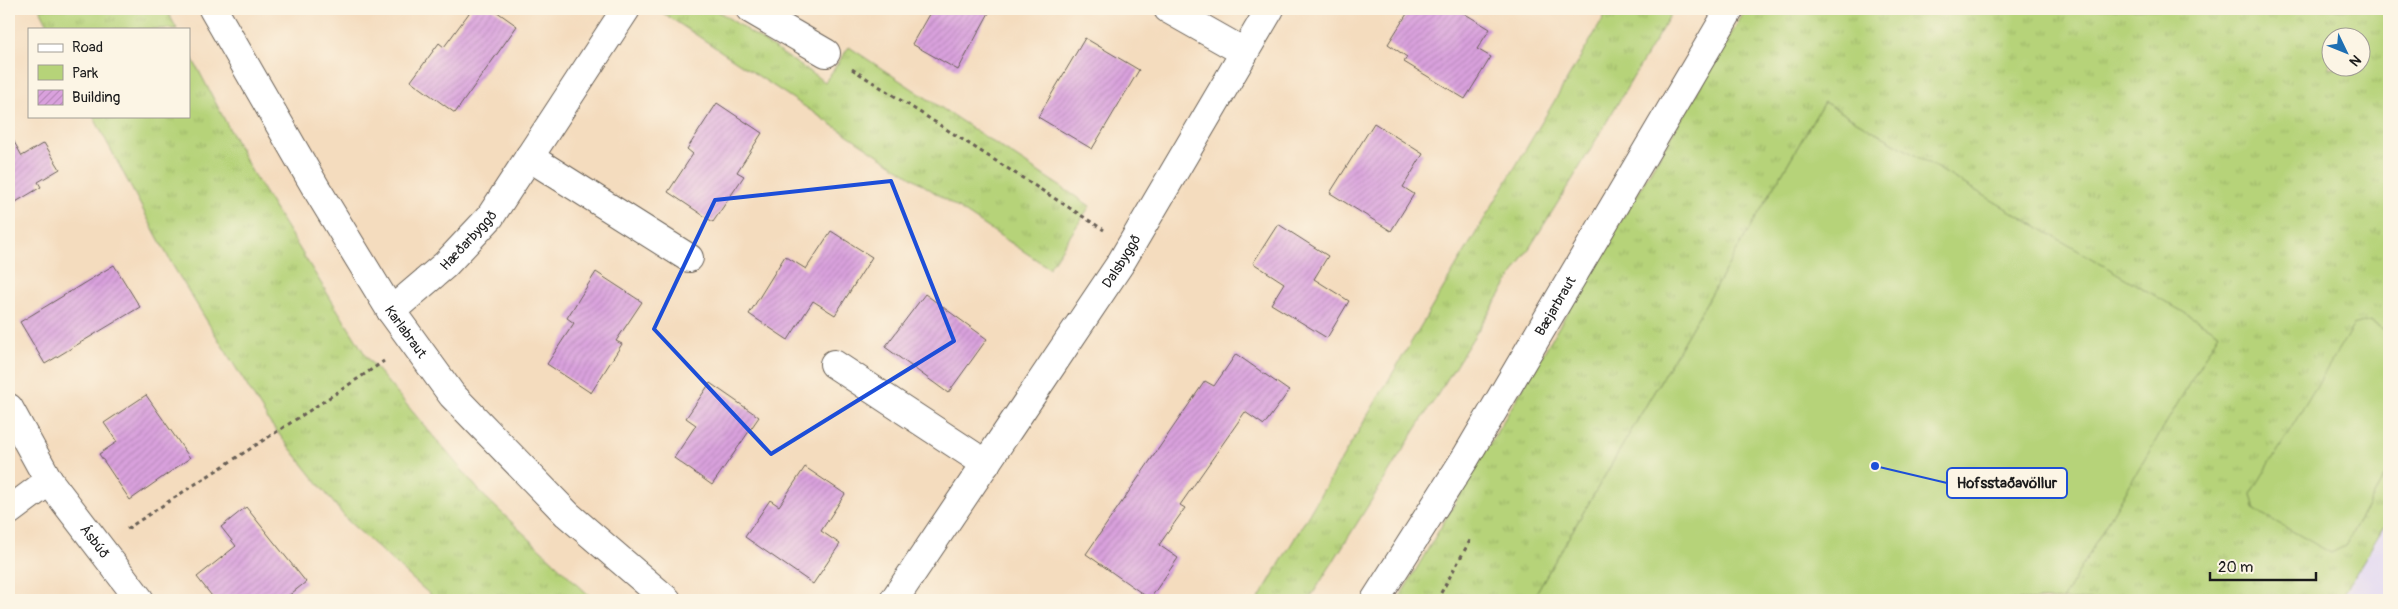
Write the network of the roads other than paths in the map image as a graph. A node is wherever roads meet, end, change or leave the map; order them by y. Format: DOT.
graph roads {
  1 [pos="213,9"];
  2 [pos="626,9"];
  3 [pos="750,9"];
  4 [pos="1168,9"];
  5 [pos="1270,9"];
  6 [pos="1730,9"];
  7 [pos="1244,52"];
  8 [pos="826,53"];
  9 [pos="530,157"];
  10 [pos="689,258"];
  11 [pos="391,310"];
  12 [pos="834,364"];
  13 [pos="9,408"];
  14 [pos="986,464"];
  15 [pos="49,482"];
  16 [pos="9,511"];
  17 [pos="140,600"];
  18 [pos="667,600"];
  19 [pos="894,600"];
  20 [pos="1375,600"];
  1 -- 11 [label="street, Karlabraut"];
  2 -- 9 [label="street, Hæðarbyggð"];
  3 -- 8 [label="street"];
  4 -- 7 [label="street"];
  5 -- 7 [label="street, Dalsbyggð"];
  6 -- 20 [label="street, Bæjarbraut"];
  7 -- 14 [label="street, Dalsbyggð"];
  9 -- 10 [label="street"];
  9 -- 11 [label="street, Hæðarbyggð"];
  11 -- 18 [label="street, Karlabraut"];
  12 -- 14 [label="street"];
  13 -- 15 [label="street, Ásbúð"];
  14 -- 19 [label="street, Dalsbyggð"];
  15 -- 16 [label="street"];
  15 -- 17 [label="street, Ásbúð"];
}
